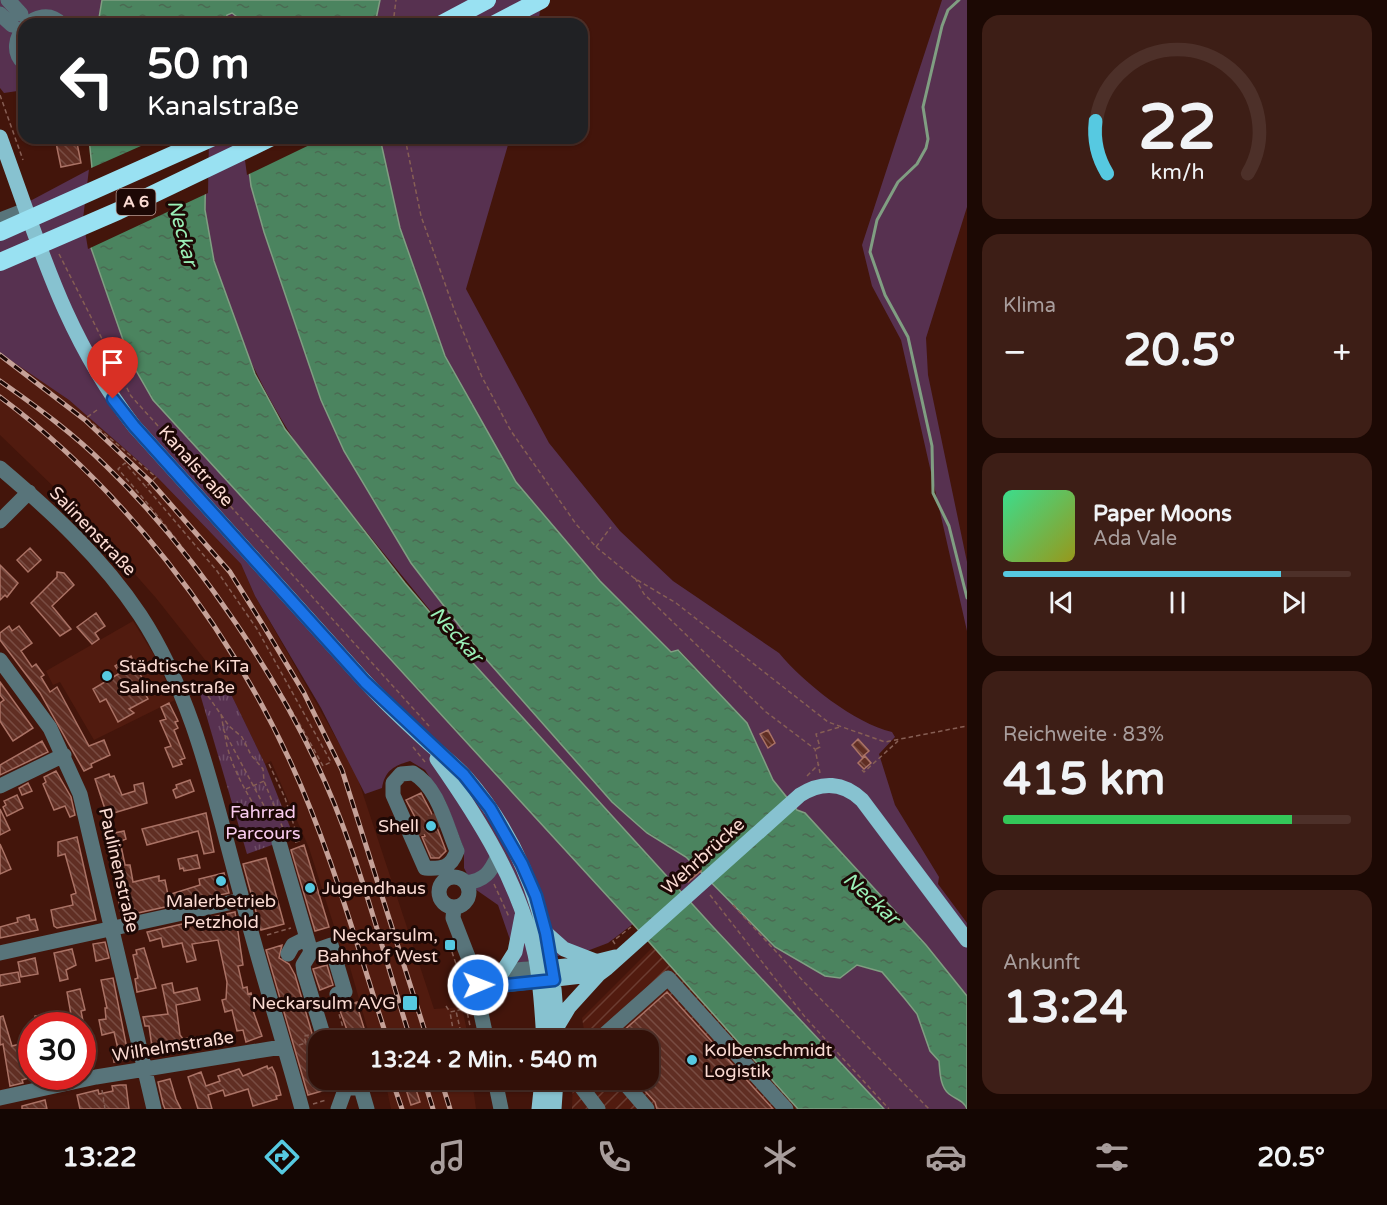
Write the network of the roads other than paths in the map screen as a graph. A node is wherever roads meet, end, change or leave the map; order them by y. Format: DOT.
graph roads {
  1 [pos="6,0"];
  2 [pos="487,0"];
  3 [pos="541,0"];
  4 [pos="0,5"];
  5 [pos="0,14"];
  6 [pos="58,18"];
  7 [pos="453,18"];
  8 [pos="506,18"];
  9 [pos="16,19"];
  10 [pos="18,58"];
  11 [pos="0,137"];
  12 [pos="198,144"];
  13 [pos="258,144"];
  14 [pos="26,210"];
  15 [pos="0,220"];
  16 [pos="0,232"];
  17 [pos="0,262"];
  18 [pos="0,468"];
  19 [pos="29,492"];
  20 [pos="0,521"];
  21 [pos="0,660"];
  22 [pos="427,733"];
  23 [pos="64,755"];
  24 [pos="0,786"];
  25 [pos="280,845"];
  26 [pos="498,856"];
  27 [pos="445,874"];
  28 [pos="466,883"];
  29 [pos="242,900"];
  30 [pos="454,907"];
  31 [pos="522,913"];
  32 [pos="112,928"];
  33 [pos="546,933"];
  34 [pos="307,938"];
  35 [pos="967,940"];
  36 [pos="0,953"];
  37 [pos="288,954"];
  38 [pos="598,968"];
  39 [pos="503,971"];
  40 [pos="546,975"];
  41 [pos="476,981"];
  42 [pos="337,994"];
  43 [pos="316,1030"];
  44 [pos="485,1030"];
  45 [pos="544,1030"];
  46 [pos="556,1030"];
  47 [pos="559,1030"];
  48 [pos="609,1030"];
  49 [pos="282,1047"];
  50 [pos="144,1070"];
  51 [pos="348,1090"];
  52 [pos="356,1090"];
  53 [pos="497,1090"];
  54 [pos="541,1090"];
  55 [pos="555,1090"];
  56 [pos="584,1090"];
  57 [pos="631,1090"];
  58 [pos="0,1098"];
  59 [pos="301,1108"];
  60 [pos="365,1108"];
  61 [pos="154,1109"];
  62 [pos="338,1109"];
  63 [pos="501,1109"];
  64 [pos="539,1109"];
  65 [pos="554,1109"];
  66 [pos="598,1109"];
  67 [pos="647,1109"];
  68 [pos="786,1109"];
  1 -- 4 [label="street"];
  1 -- 9 [label="street"];
  2 -- 7 [label="highway"];
  3 -- 8 [label="highway"];
  5 -- 9 [label="street"];
  6 -- 9 [label="street"];
  9 -- 10 [label="street"];
  11 -- 14 [label="main road, Kanalstraße"];
  12 -- 16 [label="highway, A 6, bridge"];
  13 -- 17 [label="highway, A 6, bridge"];
  14 -- 15 [label="street"];
  14 -- 22 [label="main road, Kanalstraße"];
  18 -- 19 [label="street, Salinenstraße"];
  19 -- 20 [label="street"];
  19 -- 29 [label="street, Salinenstraße"];
  21 -- 23 [label="street, Paulinenstraße"];
  22 -- 26 [label="main road, Kanalstraße"];
  22 -- 33 [label="main road, Kanalstraße"];
  23 -- 24 [label="street"];
  23 -- 32 [label="street, Paulinenstraße"];
  25 -- 34 [label="street"];
  26 -- 28 [label="street"];
  26 -- 31 [label="main road, Kanalstraße"];
  27 -- 27 [label="street"];
  27 -- 28 [label="street"];
  27 -- 30 [label="street"];
  28 -- 30 [label="street"];
  29 -- 32 [label="street"];
  29 -- 49 [label="street, Salinenstraße"];
  30 -- 41 [label="street"];
  31 -- 39 [label="main road"];
  31 -- 40 [label="main road, Kanalstraße"];
  32 -- 36 [label="street"];
  32 -- 50 [label="street, Paulinenstraße"];
  33 -- 38 [label="main road"];
  33 -- 40 [label="main road, Kanalstraße"];
  34 -- 37 [label="street"];
  34 -- 42 [label="street"];
  34 -- 43 [label="street"];
  35 -- 38 [label="main road, Wehrbrücke"];
  38 -- 40 [label="main road"];
  38 -- 47 [label="main road, Wehrbrücke"];
  39 -- 40 [label="street"];
  39 -- 41 [label="street"];
  40 -- 41 [label="street"];
  40 -- 45 [label="main road"];
  40 -- 46 [label="main road"];
  41 -- 44 [label="street"];
  48 -- 68 [label="street"];
  49 -- 50 [label="street, Wilhelmstraße"];
  49 -- 59 [label="street, Salinenstraße"];
  50 -- 58 [label="street, Wilhelmstraße"];
  50 -- 61 [label="street, Paulinenstraße"];
  51 -- 62 [label="street"];
  52 -- 60 [label="street"];
  53 -- 63 [label="street"];
  54 -- 64 [label="main road"];
  55 -- 65 [label="main road"];
  56 -- 66 [label="street"];
  57 -- 67 [label="street"];
}
